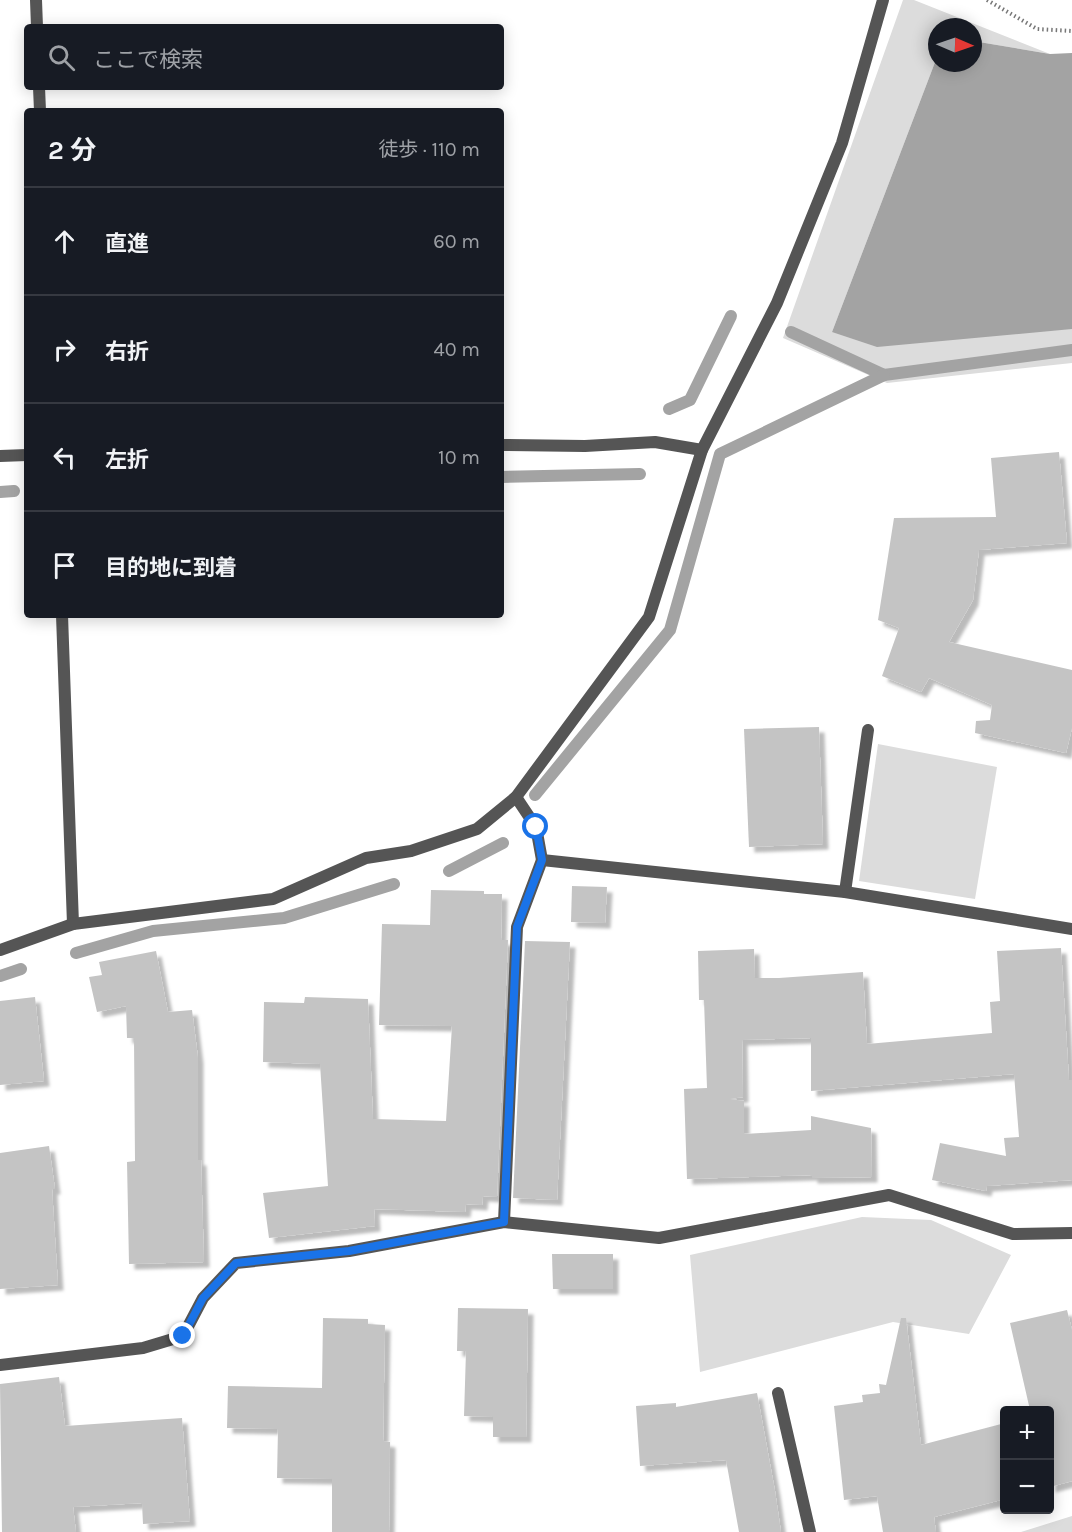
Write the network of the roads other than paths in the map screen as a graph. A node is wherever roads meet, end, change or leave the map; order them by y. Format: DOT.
graph roads {
  1 [pos="36,0"];
  2 [pos="883,0"];
  3 [pos="37,24"];
  4 [pos="39,90"];
  5 [pos="40,108"];
  6 [pos="504,445"];
  7 [pos="702,450"];
  8 [pos="24,455"];
  9 [pos="0,456"];
  10 [pos="62,618"];
  11 [pos="868,729"];
  12 [pos="516,797"];
  13 [pos="542,860"];
  14 [pos="845,892"];
  15 [pos="73,924"];
  16 [pos="1072,929"];
  17 [pos="0,950"];
  18 [pos="504,1222"];
  19 [pos="1072,1233"];
  20 [pos="0,1365"];
  21 [pos="778,1393"];
  22 [pos="810,1532"];
  1 -- 3 [label="street"];
  2 -- 7 [label="street"];
  4 -- 5 [label="street"];
  6 -- 7 [label="street"];
  7 -- 12 [label="street"];
  8 -- 9 [label="street"];
  10 -- 15 [label="street"];
  11 -- 14 [label="street"];
  12 -- 13 [label="street"];
  12 -- 15 [label="street"];
  13 -- 14 [label="street"];
  13 -- 18 [label="street"];
  14 -- 16 [label="street"];
  15 -- 17 [label="street"];
  18 -- 19 [label="street"];
  18 -- 20 [label="street"];
  21 -- 22 [label="street"];
}
